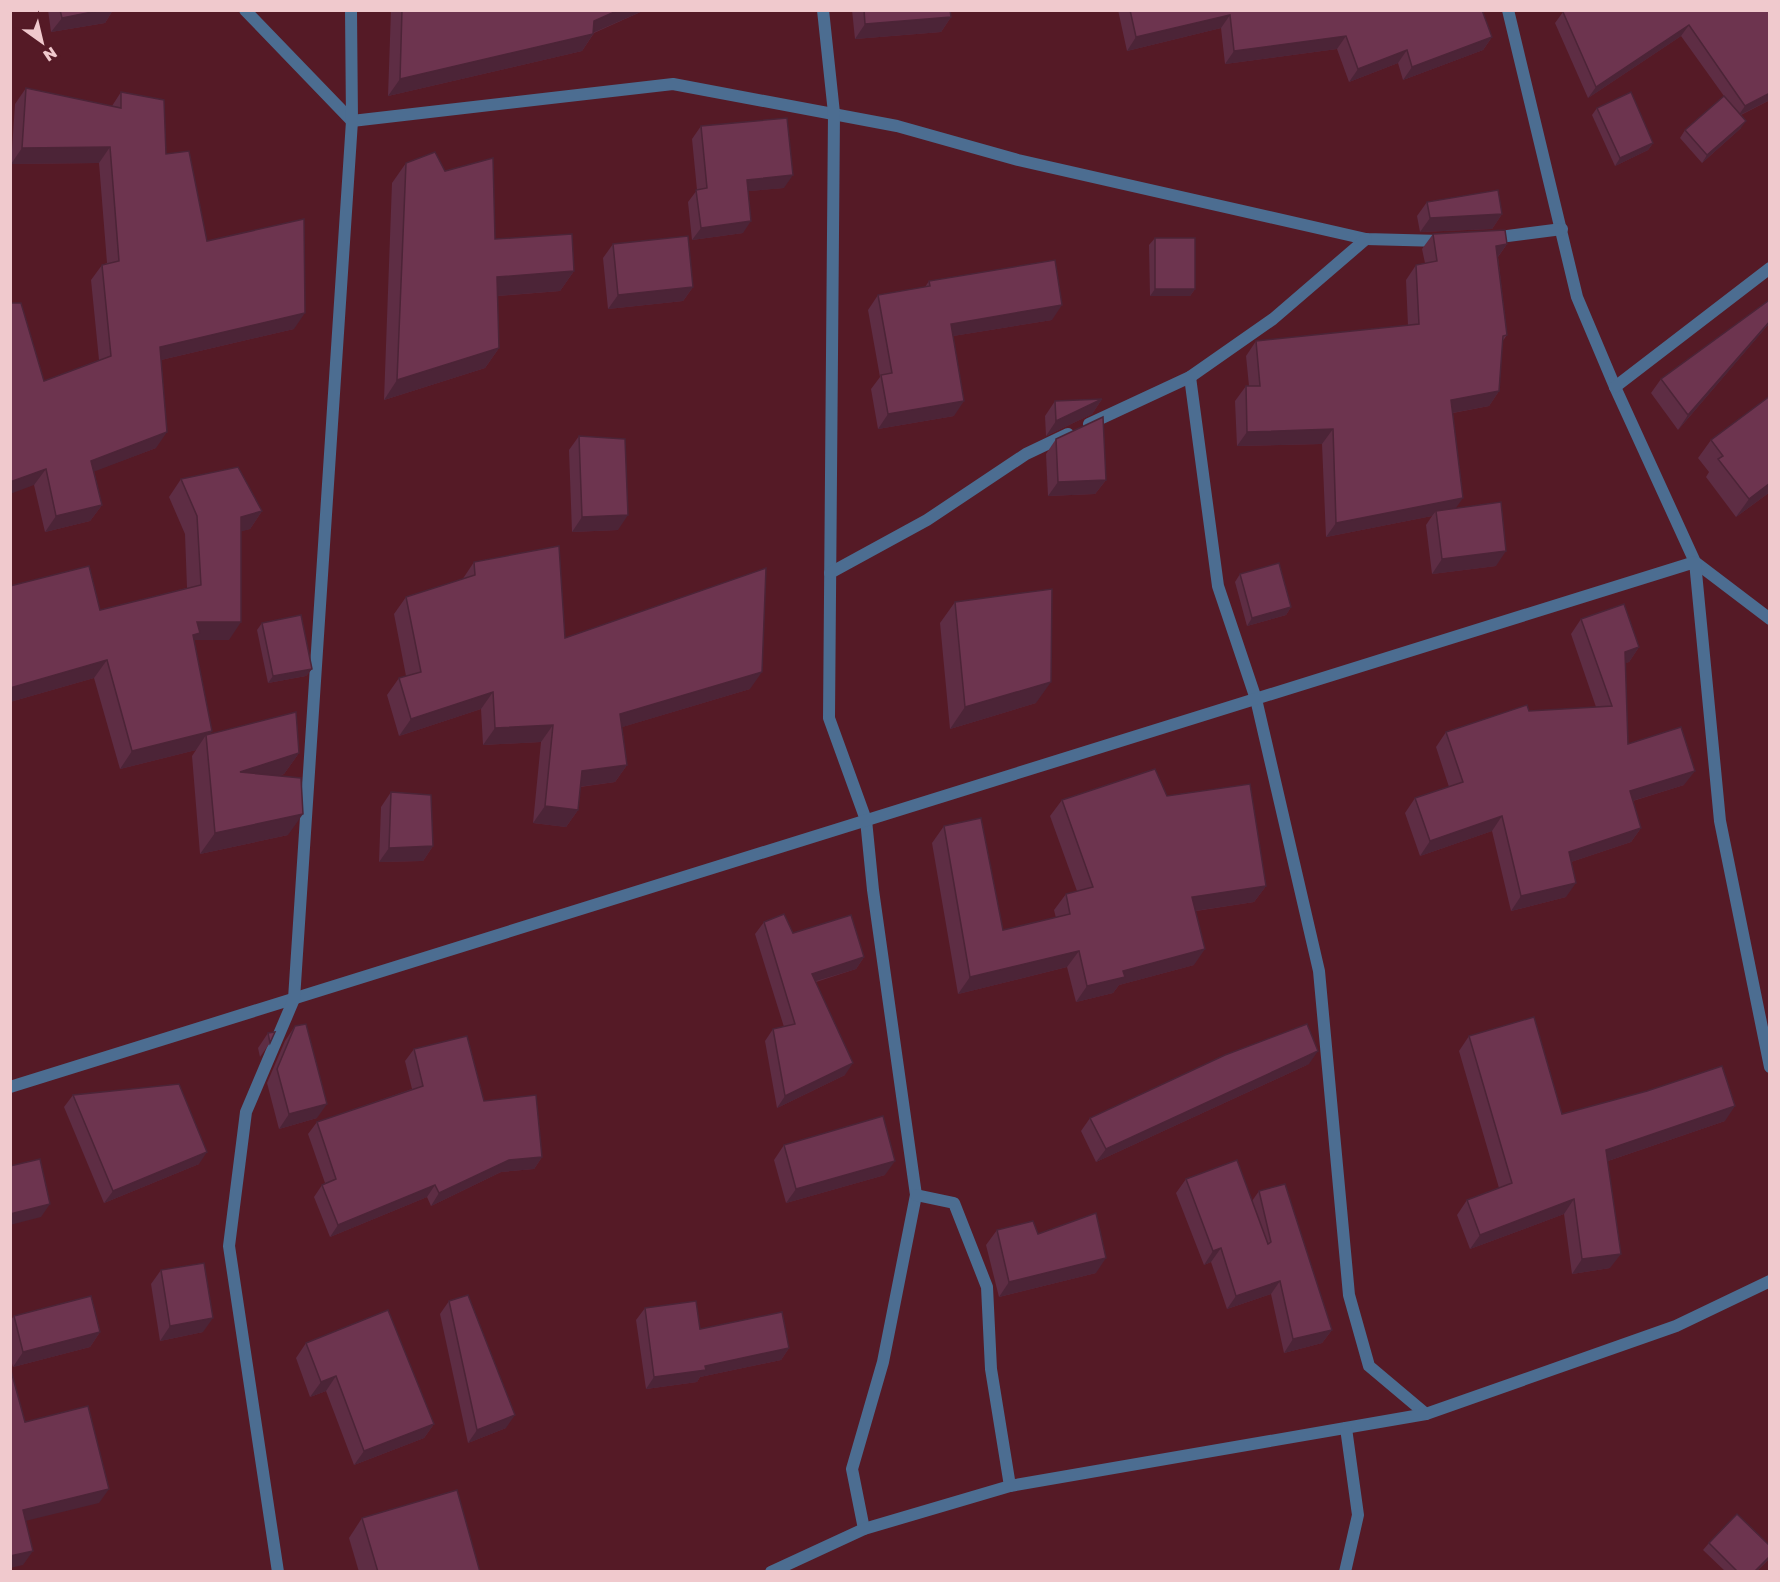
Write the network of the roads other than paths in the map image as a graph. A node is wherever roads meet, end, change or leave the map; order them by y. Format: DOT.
graph roads {
  1 [pos="245,10"];
  2 [pos="351,10"];
  3 [pos="823,10"];
  4 [pos="1508,10"];
  5 [pos="834,113"];
  6 [pos="352,121"];
  7 [pos="1562,229"];
  8 [pos="1366,239"];
  9 [pos="1480,240"];
  10 [pos="1457,241"];
  11 [pos="1770,267"];
  12 [pos="1190,376"];
  13 [pos="1615,387"];
  14 [pos="1695,562"];
  15 [pos="830,573"];
  16 [pos="1770,619"];
  17 [pos="1256,699"];
  18 [pos="866,820"];
  19 [pos="294,999"];
  20 [pos="1770,1067"];
  21 [pos="10,1087"];
  22 [pos="916,1195"];
  23 [pos="1770,1281"];
  24 [pos="1426,1414"];
  25 [pos="1346,1428"];
  26 [pos="1010,1486"];
  27 [pos="864,1529"];
  28 [pos="278,1572"];
  29 [pos="771,1572"];
  30 [pos="1345,1572"];
  1 -- 6 [label="street"];
  2 -- 6 [label="street"];
  3 -- 5 [label="street"];
  4 -- 7 [label="street"];
  5 -- 6 [label="street"];
  5 -- 8 [label="street"];
  5 -- 15 [label="street"];
  6 -- 19 [label="street"];
  7 -- 9 [label="street"];
  7 -- 13 [label="street"];
  8 -- 10 [label="street"];
  8 -- 12 [label="street"];
  11 -- 13 [label="street"];
  12 -- 15 [label="street"];
  12 -- 17 [label="street"];
  13 -- 14 [label="street"];
  14 -- 16 [label="street"];
  14 -- 17 [label="street"];
  14 -- 20 [label="street"];
  15 -- 18 [label="street"];
  17 -- 18 [label="street"];
  17 -- 24 [label="street"];
  18 -- 19 [label="street"];
  18 -- 22 [label="street"];
  19 -- 21 [label="street"];
  19 -- 28 [label="street"];
  22 -- 26 [label="street"];
  22 -- 27 [label="street"];
  23 -- 24 [label="street"];
  24 -- 25 [label="street"];
  25 -- 26 [label="street"];
  25 -- 30 [label="street"];
  26 -- 27 [label="street"];
  27 -- 29 [label="street"];
}
